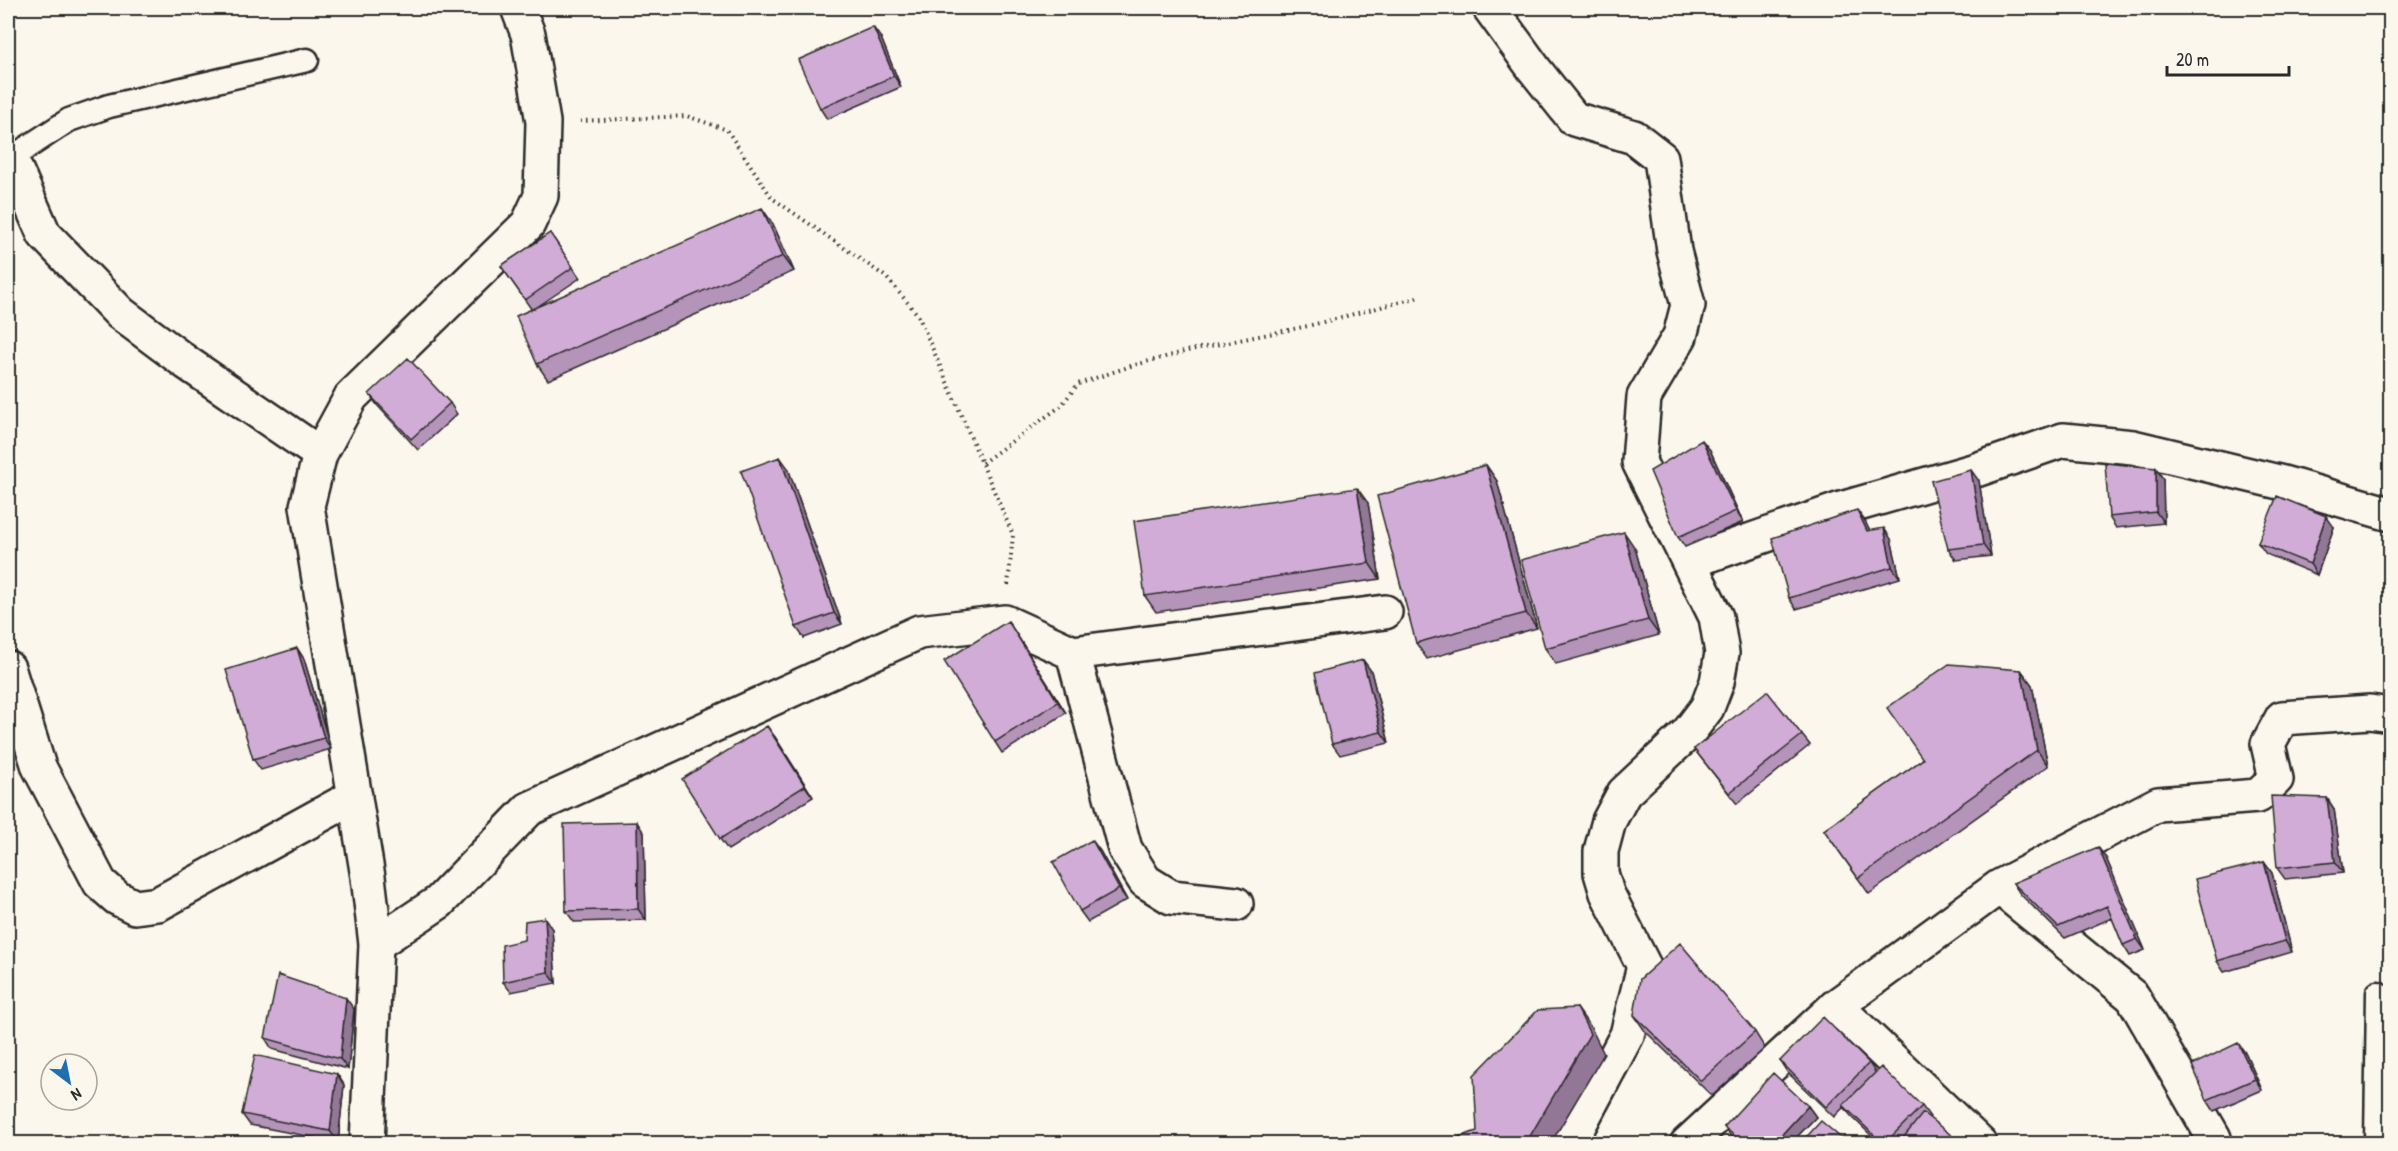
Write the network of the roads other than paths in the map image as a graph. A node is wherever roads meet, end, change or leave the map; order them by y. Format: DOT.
graph roads {
  1 [pos="518,8"];
  2 [pos="1490,8"];
  3 [pos="307,60"];
  4 [pos="8,160"];
  5 [pos="8,165"];
  6 [pos="320,454"];
  7 [pos="2391,514"];
  8 [pos="1689,562"];
  9 [pos="1385,612"];
  10 [pos="1073,653"];
  11 [pos="8,668"];
  12 [pos="2391,715"];
  13 [pos="354,796"];
  14 [pos="1999,887"];
  15 [pos="1236,904"];
  16 [pos="376,944"];
  17 [pos="2378,993"];
  18 [pos="1836,1006"];
  19 [pos="1691,1142"];
  20 [pos="367,1143"];
  21 [pos="1569,1143"];
  22 [pos="1980,1143"];
  23 [pos="2212,1143"];
  24 [pos="2376,1143"];
  1 -- 6 [label="street"];
  2 -- 8 [label="street"];
  3 -- 4 [label="lane"];
  5 -- 6 [label="street"];
  6 -- 13 [label="street"];
  7 -- 8 [label="street"];
  8 -- 21 [label="street"];
  9 -- 10 [label="street"];
  10 -- 15 [label="street"];
  10 -- 16 [label="street"];
  11 -- 13 [label="street"];
  12 -- 14 [label="street"];
  13 -- 16 [label="street"];
  14 -- 18 [label="street"];
  14 -- 23 [label="street"];
  16 -- 20 [label="street"];
  17 -- 24 [label="lane"];
  18 -- 19 [label="street"];
  18 -- 22 [label="street"];
}
